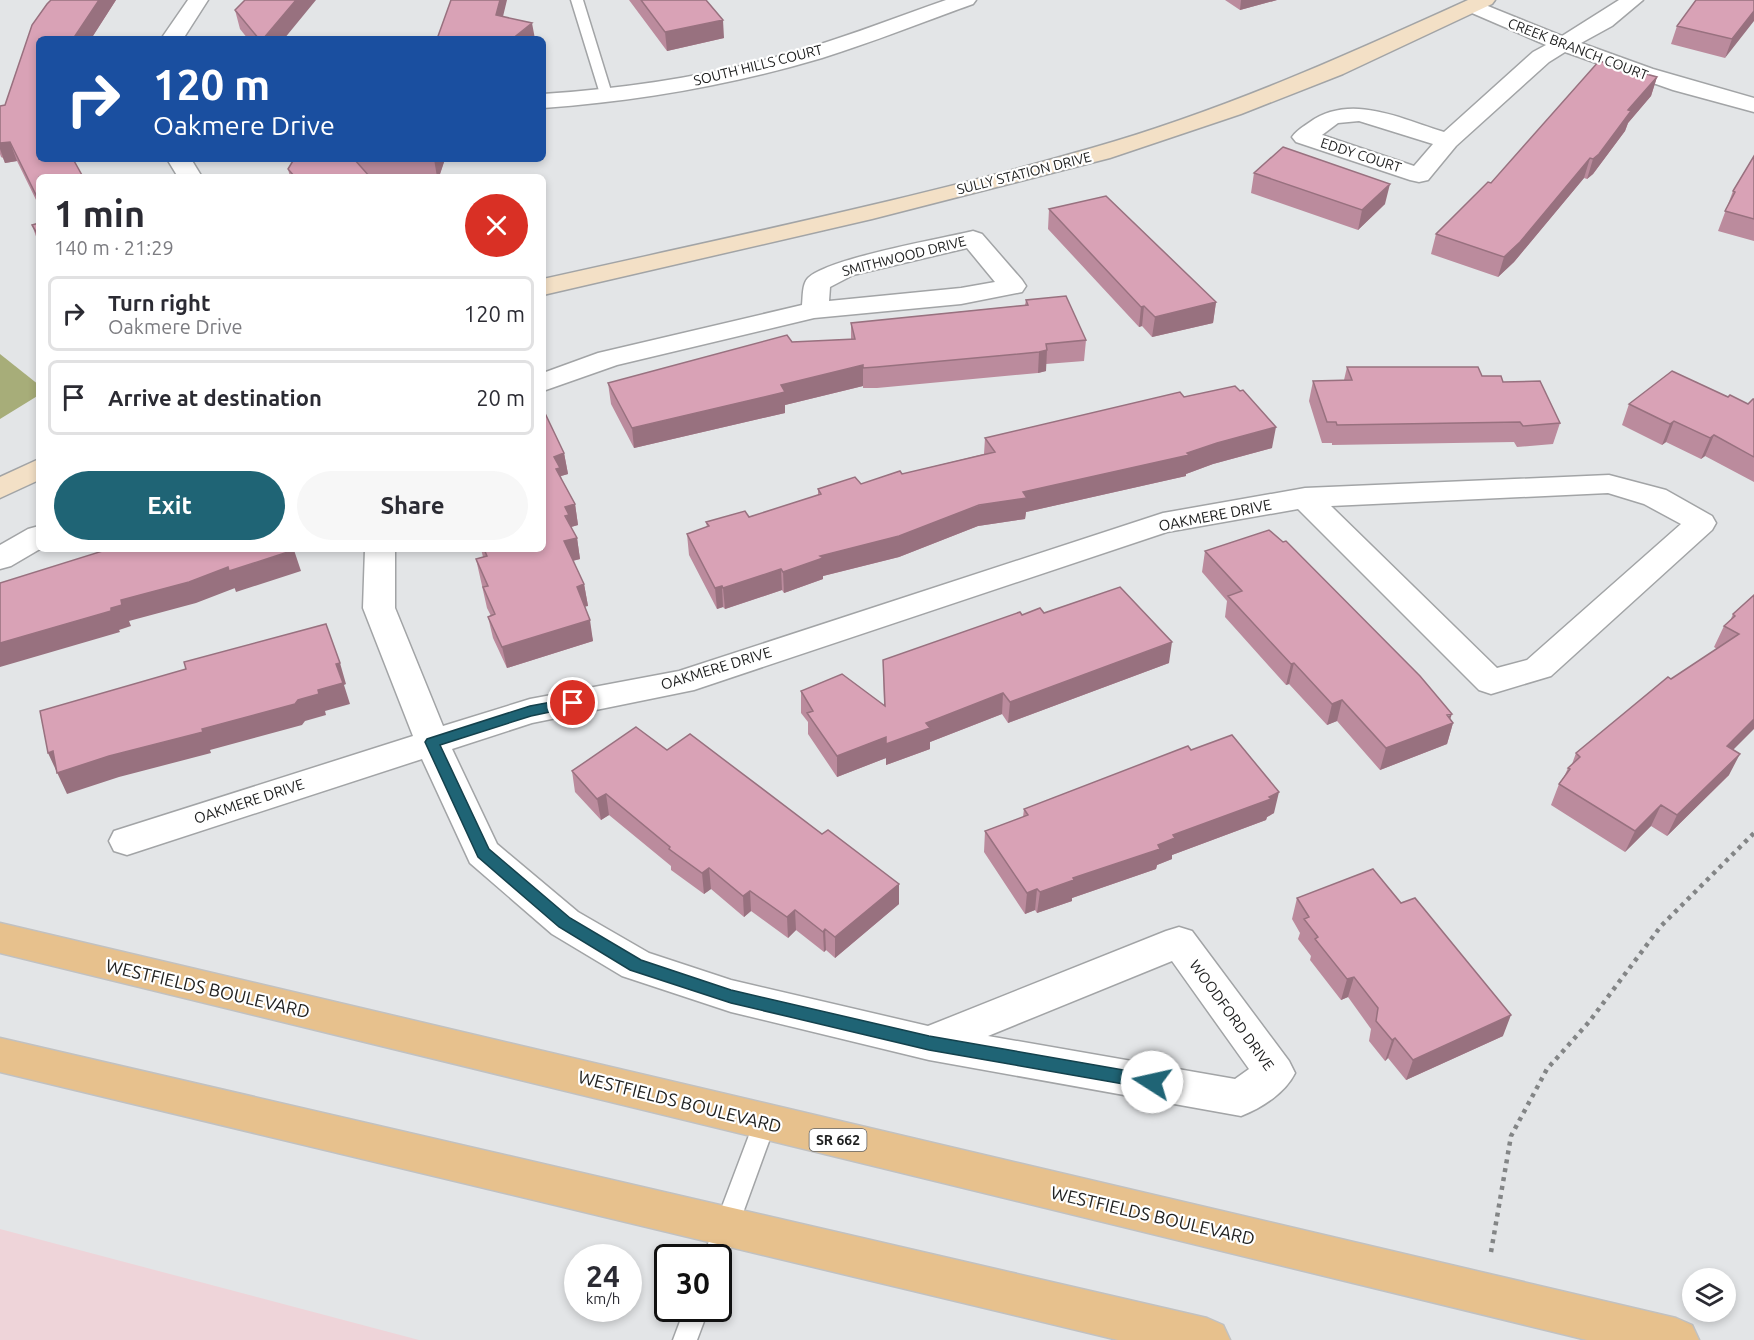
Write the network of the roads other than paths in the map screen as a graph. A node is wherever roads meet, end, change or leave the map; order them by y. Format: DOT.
graph roads {
  1 [pos="198,0"];
  2 [pos="577,0"];
  3 [pos="966,0"];
  4 [pos="1505,0"];
  5 [pos="1633,0"];
  6 [pos="1479,3"];
  7 [pos="1585,32"];
  8 [pos="174,36"];
  9 [pos="1559,45"];
  10 [pos="1703,69"];
  11 [pos="606,94"];
  12 [pos="546,101"];
  13 [pos="1754,105"];
  14 [pos="1448,141"];
  15 [pos="546,286"];
  16 [pos="814,310"];
  17 [pos="546,382"];
  18 [pos="36,470"];
  19 [pos="0,489"];
  20 [pos="1305,498"];
  21 [pos="36,538"];
  22 [pos="380,552"];
  23 [pos="0,559"];
  24 [pos="432,742"];
  25 [pos="127,841"];
  26 [pos="0,938"];
  27 [pos="929,1043"];
  28 [pos="0,1055"];
  29 [pos="765,1122"];
  30 [pos="721,1241"];
  31 [pos="692,1322"];
  32 [pos="685,1340"];
  33 [pos="1207,1340"];
  34 [pos="1676,1340"];
  1 -- 8 [label="street"];
  2 -- 11 [label="lane"];
  3 -- 11 [label="street, SOUTH HILLS COURT"];
  4 -- 7 [label="street, CREEK BRANCH COURT"];
  5 -- 7 [label="street, EDDY COURT"];
  6 -- 9 [label="street, CREEK BRANCH COURT"];
  6 -- 15 [label="street, SULLY STATION DRIVE"];
  7 -- 9 [label="street, EDDY COURT"];
  7 -- 10 [label="street, CREEK BRANCH COURT"];
  9 -- 13 [label="street, CREEK BRANCH COURT"];
  9 -- 14 [label="street, EDDY COURT"];
  11 -- 12 [label="street, SOUTH HILLS COURT"];
  14 -- 14 [label="street, EDDY COURT"];
  16 -- 16 [label="street, SMITHWOOD DRIVE"];
  16 -- 17 [label="street, SMITHWOOD DRIVE"];
  18 -- 19 [label="street"];
  20 -- 20 [label="street, OAKMERE DRIVE"];
  20 -- 24 [label="street, OAKMERE DRIVE"];
  21 -- 23 [label="street"];
  22 -- 24 [label="street, WOODFORD DRIVE"];
  24 -- 25 [label="street, OAKMERE DRIVE"];
  24 -- 27 [label="street, WOODFORD DRIVE"];
  26 -- 29 [label="main road, WESTFIELDS BOULEVARD / SR 662"];
  27 -- 27 [label="street, WOODFORD DRIVE"];
  28 -- 30 [label="main road"];
  29 -- 30 [label="lane"];
  29 -- 34 [label="main road, WESTFIELDS BOULEVARD / SR 662"];
  30 -- 33 [label="main road"];
  31 -- 32 [label="lane"];
}
